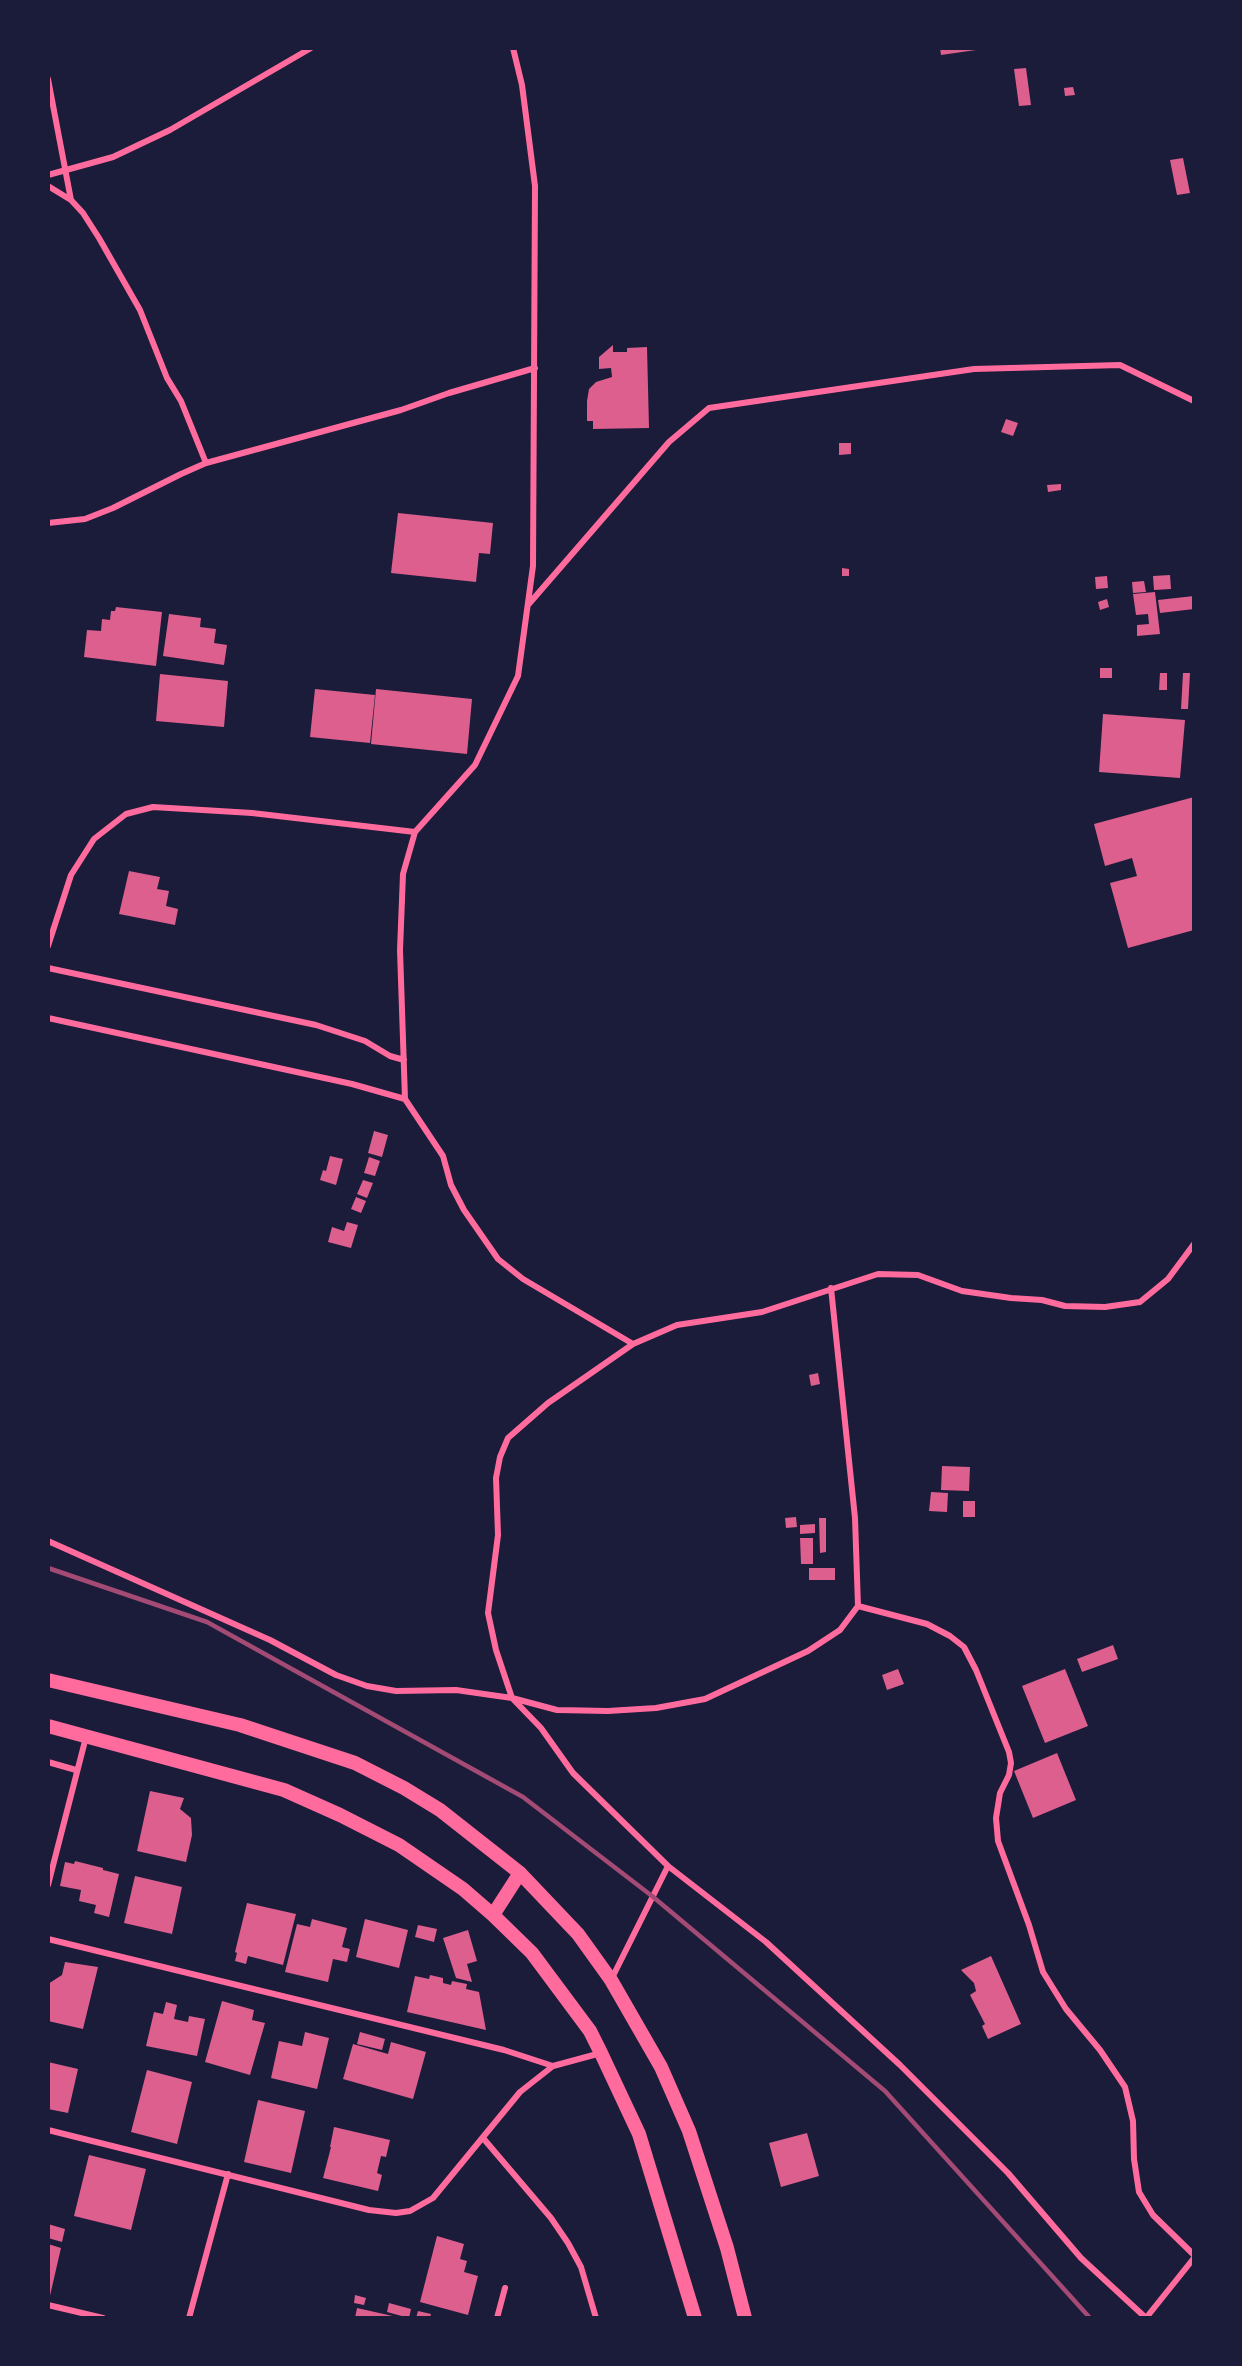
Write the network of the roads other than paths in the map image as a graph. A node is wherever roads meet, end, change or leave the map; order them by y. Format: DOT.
graph roads {
  1 [pos="311,48"];
  2 [pos="513,48"];
  3 [pos="48,79"];
  4 [pos="67,169"];
  5 [pos="48,175"];
  6 [pos="48,186"];
  7 [pos="71,200"];
  8 [pos="535,368"];
  9 [pos="1194,401"];
  10 [pos="206,463"];
  11 [pos="48,523"];
  12 [pos="528,605"];
  13 [pos="415,832"];
  14 [pos="48,946"];
  15 [pos="48,968"];
  16 [pos="48,1018"];
  17 [pos="404,1060"];
  18 [pos="405,1099"];
  19 [pos="1194,1244"];
  20 [pos="831,1288"];
  21 [pos="633,1344"];
  22 [pos="48,1541"];
  23 [pos="858,1606"];
  24 [pos="48,1680"];
  25 [pos="512,1698"];
  26 [pos="48,1726"];
  27 [pos="86,1735"];
  28 [pos="48,1762"];
  29 [pos="76,1770"];
  30 [pos="668,1866"];
  31 [pos="520,1873"];
  32 [pos="48,1885"];
  33 [pos="493,1915"];
  34 [pos="48,1939"];
  35 [pos="611,1980"];
  36 [pos="601,2053"];
  37 [pos="553,2066"];
  38 [pos="48,2130"];
  39 [pos="483,2138"];
  40 [pos="228,2174"];
  41 [pos="1194,2256"];
  42 [pos="505,2288"];
  43 [pos="48,2306"];
  44 [pos="103,2318"];
  45 [pos="189,2318"];
  46 [pos="497,2318"];
  47 [pos="596,2318"];
  48 [pos="695,2318"];
  49 [pos="745,2318"];
  1 -- 4 [label="street"];
  2 -- 8 [label="street"];
  3 -- 4 [label="street"];
  4 -- 5 [label="street"];
  4 -- 7 [label="street"];
  6 -- 7 [label="street"];
  7 -- 10 [label="street"];
  8 -- 10 [label="street"];
  8 -- 12 [label="street"];
  9 -- 12 [label="street"];
  10 -- 11 [label="street"];
  12 -- 13 [label="street"];
  13 -- 14 [label="street"];
  13 -- 17 [label="street"];
  15 -- 17 [label="street"];
  16 -- 18 [label="street"];
  17 -- 18 [label="street"];
  18 -- 21 [label="street"];
  19 -- 20 [label="street"];
  20 -- 21 [label="street"];
  20 -- 23 [label="street"];
  21 -- 25 [label="street"];
  22 -- 25 [label="street"];
  23 -- 25 [label="street"];
  23 -- 41 [label="street"];
  24 -- 31 [label="main road"];
  25 -- 30 [label="street"];
  26 -- 27 [label="main road"];
  27 -- 29 [label="street"];
  27 -- 33 [label="main road"];
  28 -- 29 [label="street"];
  29 -- 32 [label="street"];
  30 -- 35 [label="street"];
  30 -- 41 [label="street"];
  31 -- 33 [label="main road"];
  31 -- 35 [label="main road"];
  33 -- 36 [label="main road"];
  34 -- 37 [label="street"];
  35 -- 49 [label="main road"];
  36 -- 37 [label="street"];
  36 -- 48 [label="main road"];
  37 -- 39 [label="street"];
  38 -- 40 [label="street"];
  39 -- 40 [label="street"];
  39 -- 47 [label="street"];
  40 -- 45 [label="street"];
  42 -- 46 [label="street"];
  43 -- 44 [label="street"];
}
